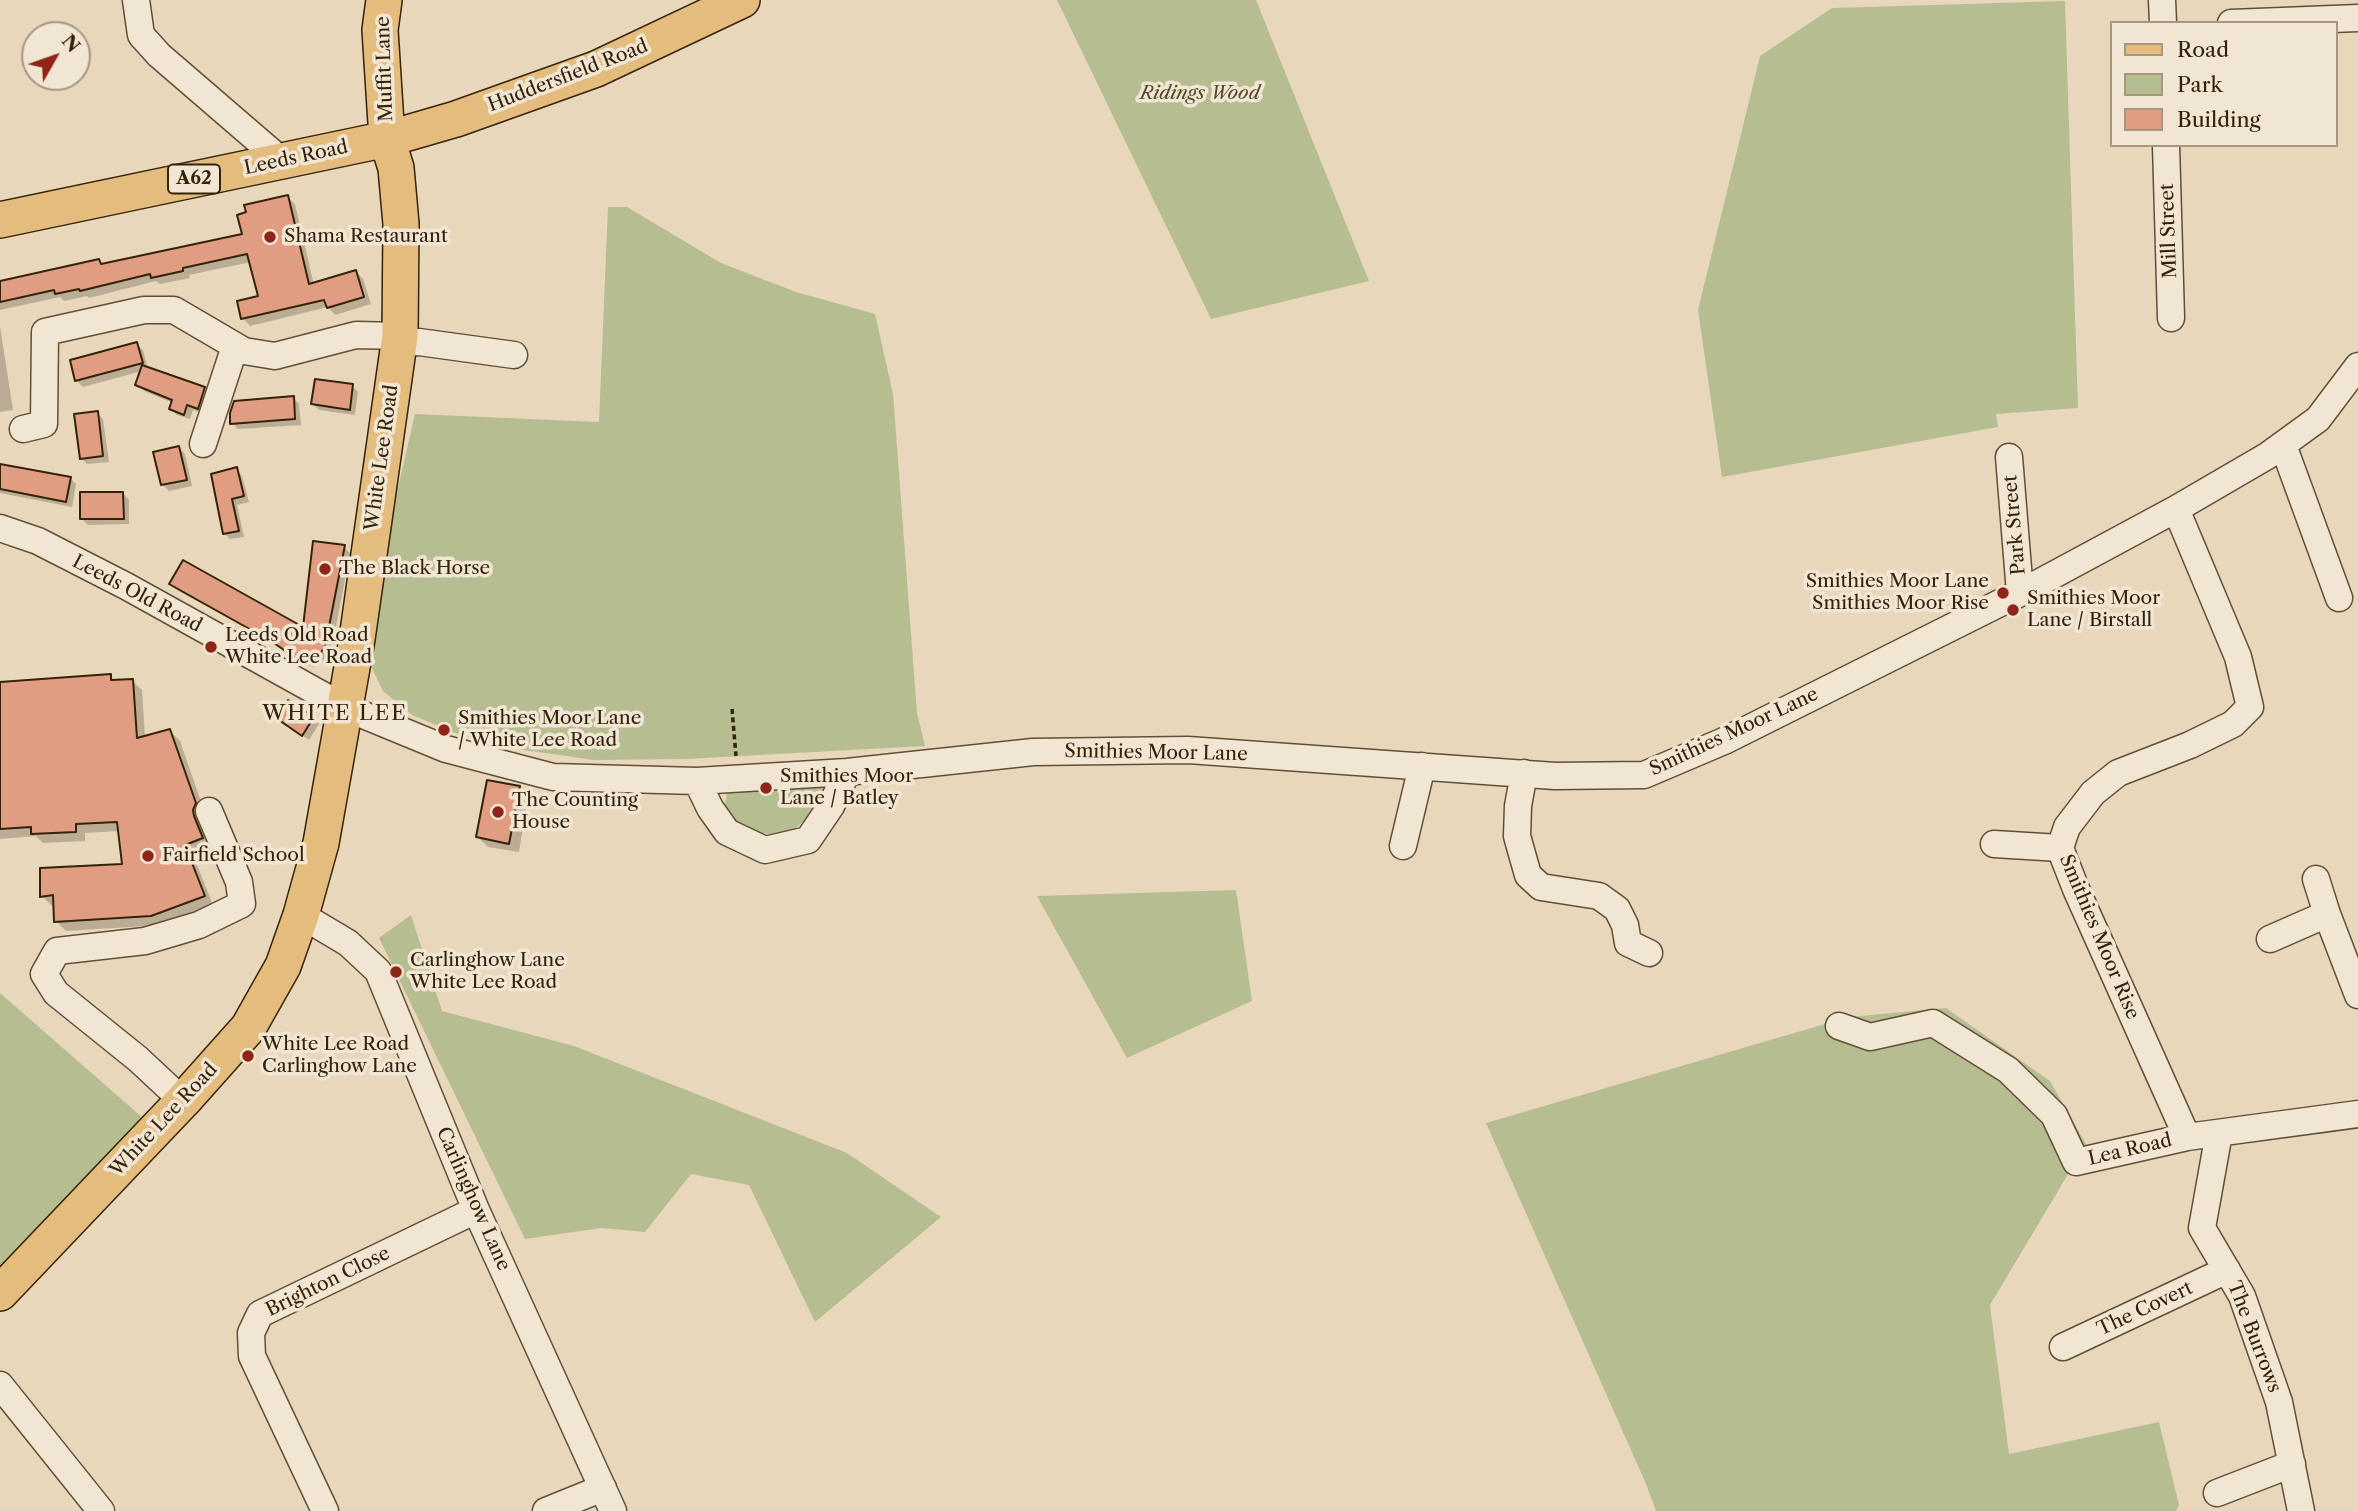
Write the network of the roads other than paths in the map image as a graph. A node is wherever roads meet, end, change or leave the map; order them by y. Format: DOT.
graph roads {
  1 [pos="136,0"];
  2 [pos="384,0"];
  3 [pos="743,0"];
  4 [pos="2162,0"];
  5 [pos="2342,12"];
  6 [pos="2163,21"];
  7 [pos="2251,21"];
  8 [pos="387,139"];
  9 [pos="2166,147"];
  10 [pos="282,160"];
  11 [pos="0,220"];
  12 [pos="2171,318"];
  13 [pos="399,340"];
  14 [pos="235,346"];
  15 [pos="514,355"];
  16 [pos="2358,366"];
  17 [pos="23,429"];
  18 [pos="203,444"];
  19 [pos="2283,445"];
  20 [pos="2009,457"];
  21 [pos="2176,509"];
  22 [pos="0,528"];
  23 [pos="2020,593"];
  24 [pos="2339,598"];
  25 [pos="344,707"];
  26 [pos="1422,766"];
  27 [pos="847,772"];
  28 [pos="1524,773"];
  29 [pos="697,781"];
  30 [pos="209,811"];
  31 [pos="1994,844"];
  32 [pos="1404,846"];
  33 [pos="2060,848"];
  34 [pos="2316,879"];
  35 [pos="2327,914"];
  36 [pos="301,915"];
  37 [pos="2270,939"];
  38 [pos="1648,953"];
  39 [pos="2358,995"];
  40 [pos="1839,1026"];
  41 [pos="183,1101"];
  42 [pos="2358,1114"];
  43 [pos="2219,1133"];
  44 [pos="2187,1138"];
  45 [pos="476,1210"];
  46 [pos="2227,1270"];
  47 [pos="0,1293"];
  48 [pos="2063,1347"];
  49 [pos="0,1385"];
  50 [pos="2292,1464"];
  51 [pos="2217,1493"];
  52 [pos="608,1500"];
  53 [pos="101,1511"];
  54 [pos="325,1511"];
  55 [pos="546,1511"];
  56 [pos="2301,1511"];
  1 -- 10 [label="street"];
  2 -- 8 [label="main road, Muffit Lane"];
  3 -- 8 [label="main road, Huddersfield Road / A62"];
  4 -- 6 [label="street"];
  5 -- 7 [label="street"];
  8 -- 10 [label="main road, Leeds Road / A62"];
  8 -- 13 [label="main road, White Lee Road"];
  9 -- 12 [label="street, Mill Street"];
  10 -- 11 [label="main road, Leeds Road / A62"];
  13 -- 14 [label="street"];
  13 -- 15 [label="street"];
  13 -- 25 [label="main road, White Lee Road"];
  14 -- 17 [label="street"];
  14 -- 18 [label="street"];
  16 -- 19 [label="street, Smithies Moor Lane"];
  19 -- 21 [label="street, Smithies Moor Lane"];
  19 -- 24 [label="street"];
  20 -- 23 [label="street, Park Street"];
  21 -- 23 [label="street, Smithies Moor Lane"];
  21 -- 33 [label="street, Smithies Moor Rise"];
  22 -- 25 [label="street, Leeds Old Road"];
  23 -- 28 [label="street, Smithies Moor Lane"];
  25 -- 29 [label="street, Smithies Moor Lane"];
  25 -- 36 [label="main road, White Lee Road"];
  26 -- 27 [label="street, Smithies Moor Lane"];
  26 -- 28 [label="street, Smithies Moor Lane"];
  26 -- 32 [label="street"];
  27 -- 29 [label="street, Smithies Moor Lane"];
  27 -- 29 [label="street"];
  28 -- 38 [label="street"];
  30 -- 41 [label="street"];
  31 -- 33 [label="street"];
  33 -- 44 [label="street, Smithies Moor Rise"];
  34 -- 35 [label="street"];
  35 -- 37 [label="street"];
  35 -- 39 [label="street"];
  36 -- 41 [label="main road, White Lee Road"];
  36 -- 45 [label="street, Carlinghow Lane"];
  40 -- 44 [label="street, Lea Road"];
  41 -- 47 [label="main road, White Lee Road"];
  42 -- 43 [label="street, Lea Road"];
  43 -- 44 [label="street, Lea Road"];
  43 -- 46 [label="street, The Burrows"];
  45 -- 52 [label="street, Carlinghow Lane"];
  45 -- 54 [label="street, Brighton Close"];
  46 -- 48 [label="street, The Covert"];
  46 -- 50 [label="street, The Burrows"];
  49 -- 53 [label="street"];
  50 -- 51 [label="street"];
  50 -- 56 [label="street, The Burrows"];
  52 -- 55 [label="street"];
}
